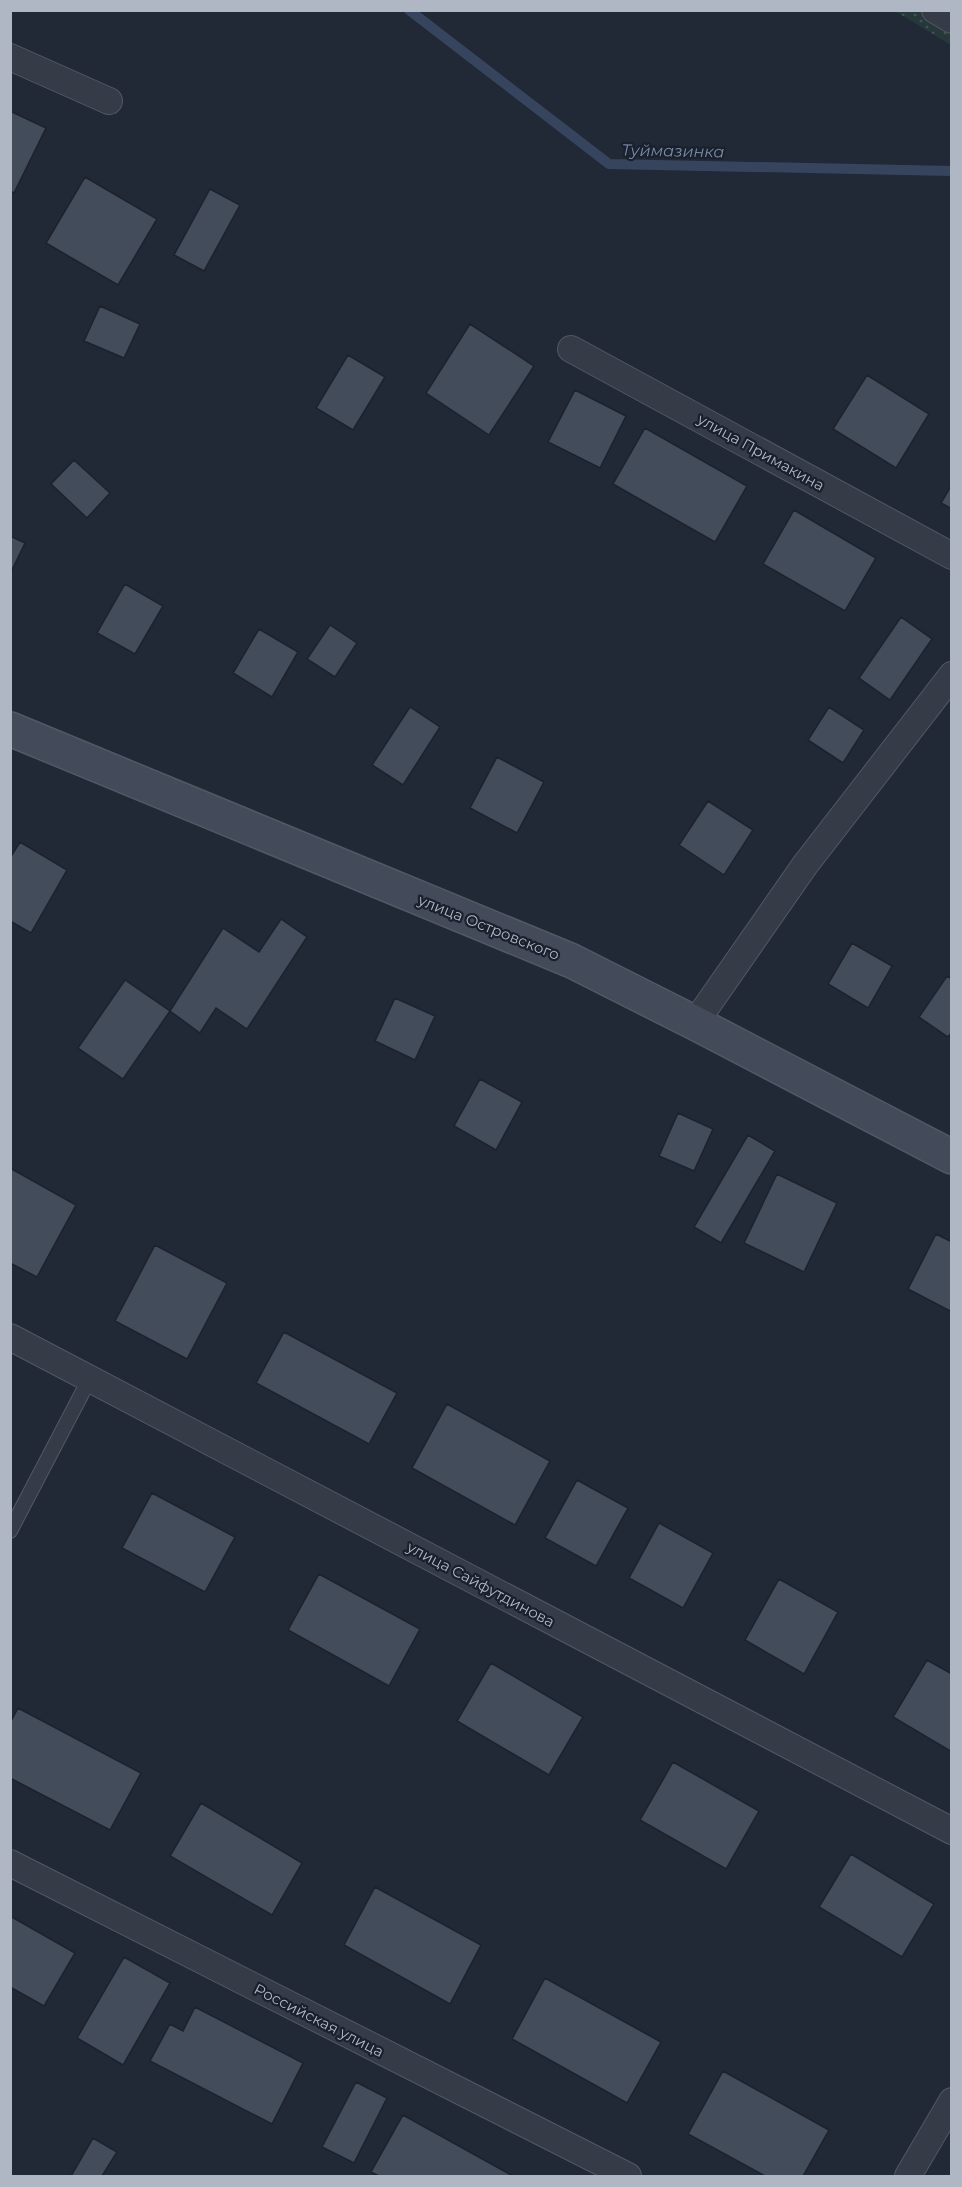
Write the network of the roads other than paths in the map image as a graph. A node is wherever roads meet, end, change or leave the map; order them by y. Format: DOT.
graph roads {
  1 [pos="935,10"];
  2 [pos="951,20"];
  3 [pos="10,57"];
  4 [pos="109,101"];
  5 [pos="571,349"];
  6 [pos="951,556"];
  7 [pos="951,675"];
  8 [pos="10,729"];
  9 [pos="695,1023"];
  10 [pos="951,1157"];
  11 [pos="10,1336"];
  12 [pos="90,1378"];
  13 [pos="10,1531"];
  14 [pos="951,1831"];
  15 [pos="10,1863"];
  16 [pos="951,2101"];
  17 [pos="628,2176"];
  18 [pos="908,2176"];
  1 -- 2 [label="street"];
  3 -- 4 [label="street"];
  5 -- 6 [label="street, улица Примакина"];
  7 -- 9 [label="street"];
  8 -- 9 [label="main road, улица Островского"];
  9 -- 10 [label="main road, улица Островского"];
  11 -- 12 [label="street, улица Сайфутдинова"];
  12 -- 13 [label="lane"];
  12 -- 14 [label="street, улица Сайфутдинова"];
  15 -- 17 [label="street, Российская улица"];
  16 -- 18 [label="street"];
}
